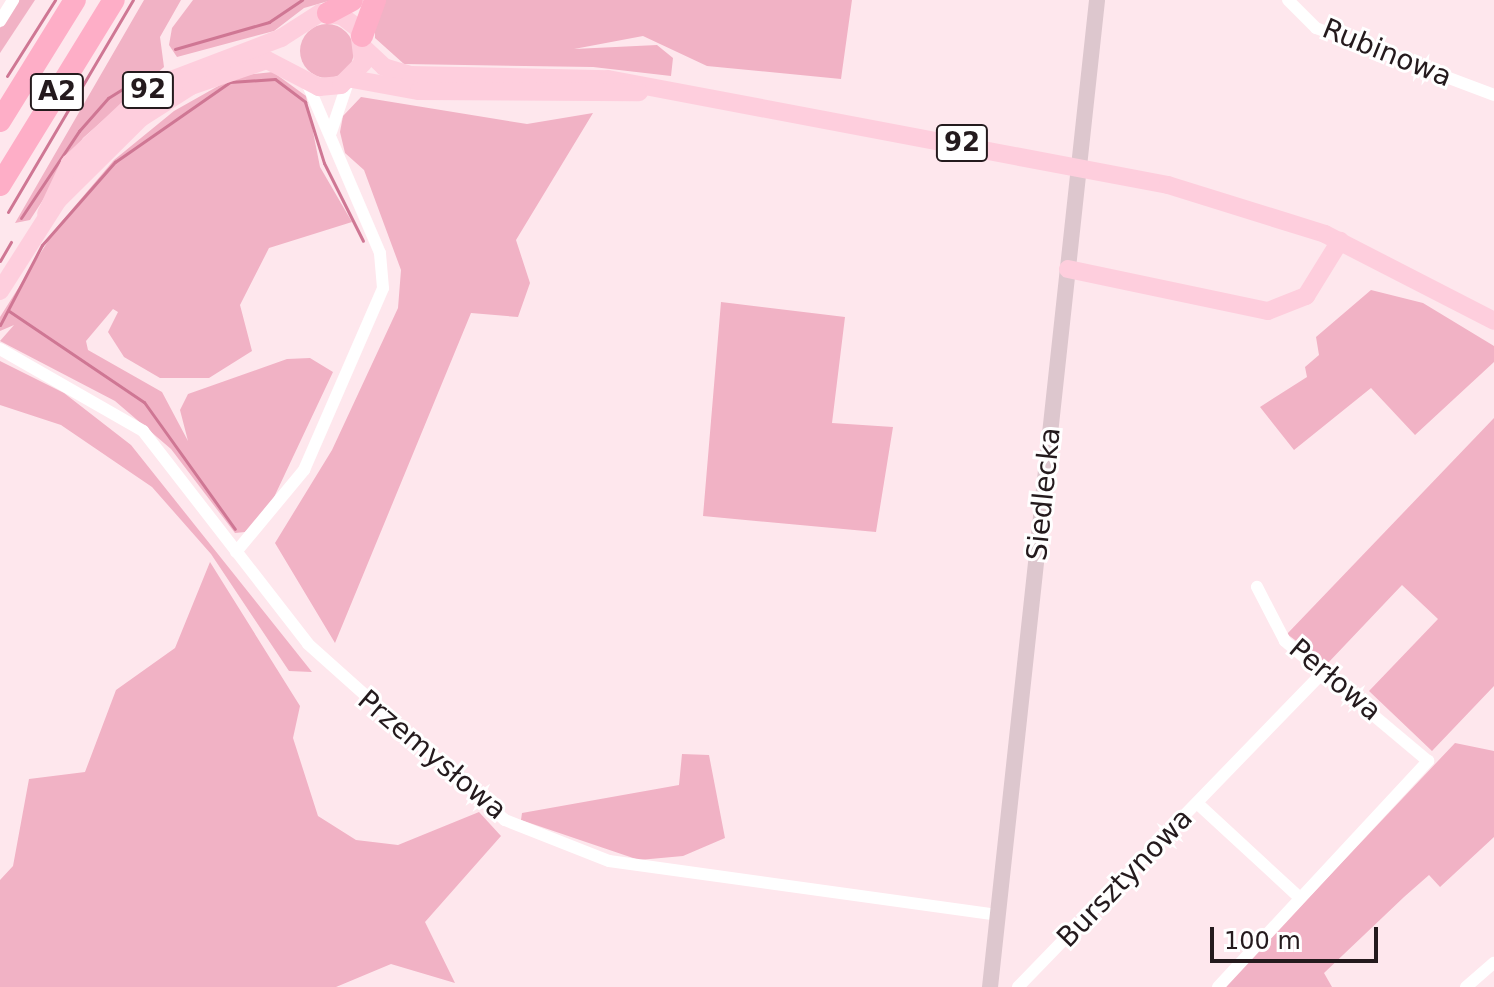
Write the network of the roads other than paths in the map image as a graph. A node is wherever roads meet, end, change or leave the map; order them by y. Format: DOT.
graph roads {
  1 [pos="13,0"];
  2 [pos="75,0"];
  3 [pos="114,0"];
  4 [pos="352,0"];
  5 [pos="375,0"];
  6 [pos="1097,0"];
  7 [pos="1288,0"];
  8 [pos="328,13"];
  9 [pos="0,21"];
  10 [pos="298,27"];
  11 [pos="364,42"];
  12 [pos="300,76"];
  13 [pos="350,80"];
  14 [pos="656,90"];
  15 [pos="1494,95"];
  16 [pos="0,121"];
  17 [pos="330,135"];
  18 [pos="0,185"];
  19 [pos="46,214"];
  20 [pos="1340,241"];
  21 [pos="1068,269"];
  22 [pos="0,291"];
  23 [pos="1494,321"];
  24 [pos="0,349"];
  25 [pos="236,552"];
  26 [pos="1257,587"];
  27 [pos="1323,672"];
  28 [pos="1197,803"];
  29 [pos="1299,897"];
  30 [pos="997,915"];
  31 [pos="1494,963"];
  32 [pos="990,987"];
  33 [pos="1018,987"];
  34 [pos="1218,987"];
  35 [pos="1466,987"];
  1 -- 9 [label="street"];
  2 -- 16 [label="highway, A2"];
  3 -- 18 [label="highway, A2"];
  4 -- 8 [label="highway"];
  5 -- 11 [label="highway"];
  6 -- 21 [label="main road, Siedlecka"];
  7 -- 15 [label="street, Rubinowa"];
  8 -- 10 [label="main road, 92"];
  8 -- 11 [label="main road, 92"];
  10 -- 12 [label="main road"];
  10 -- 19 [label="main road, 92"];
  11 -- 13 [label="main road"];
  11 -- 14 [label="main road, 92"];
  12 -- 13 [label="main road, 92"];
  12 -- 17 [label="street"];
  12 -- 19 [label="main road, 92"];
  13 -- 14 [label="main road, 92"];
  13 -- 17 [label="street"];
  14 -- 20 [label="main road, 92"];
  17 -- 25 [label="street"];
  19 -- 22 [label="main road, 92"];
  20 -- 21 [label="main road"];
  20 -- 23 [label="main road, 92"];
  21 -- 30 [label="main road, Siedlecka"];
  24 -- 25 [label="street, Przemysłowa"];
  25 -- 30 [label="street, Przemysłowa"];
  26 -- 27 [label="street, Perłowa"];
  27 -- 28 [label="street, Bursztynowa"];
  27 -- 29 [label="street, Perłowa"];
  28 -- 29 [label="street, Bursztynowa"];
  28 -- 33 [label="street, Bursztynowa"];
  29 -- 34 [label="street"];
  30 -- 32 [label="main road, Siedlecka"];
  31 -- 35 [label="street"];
}
